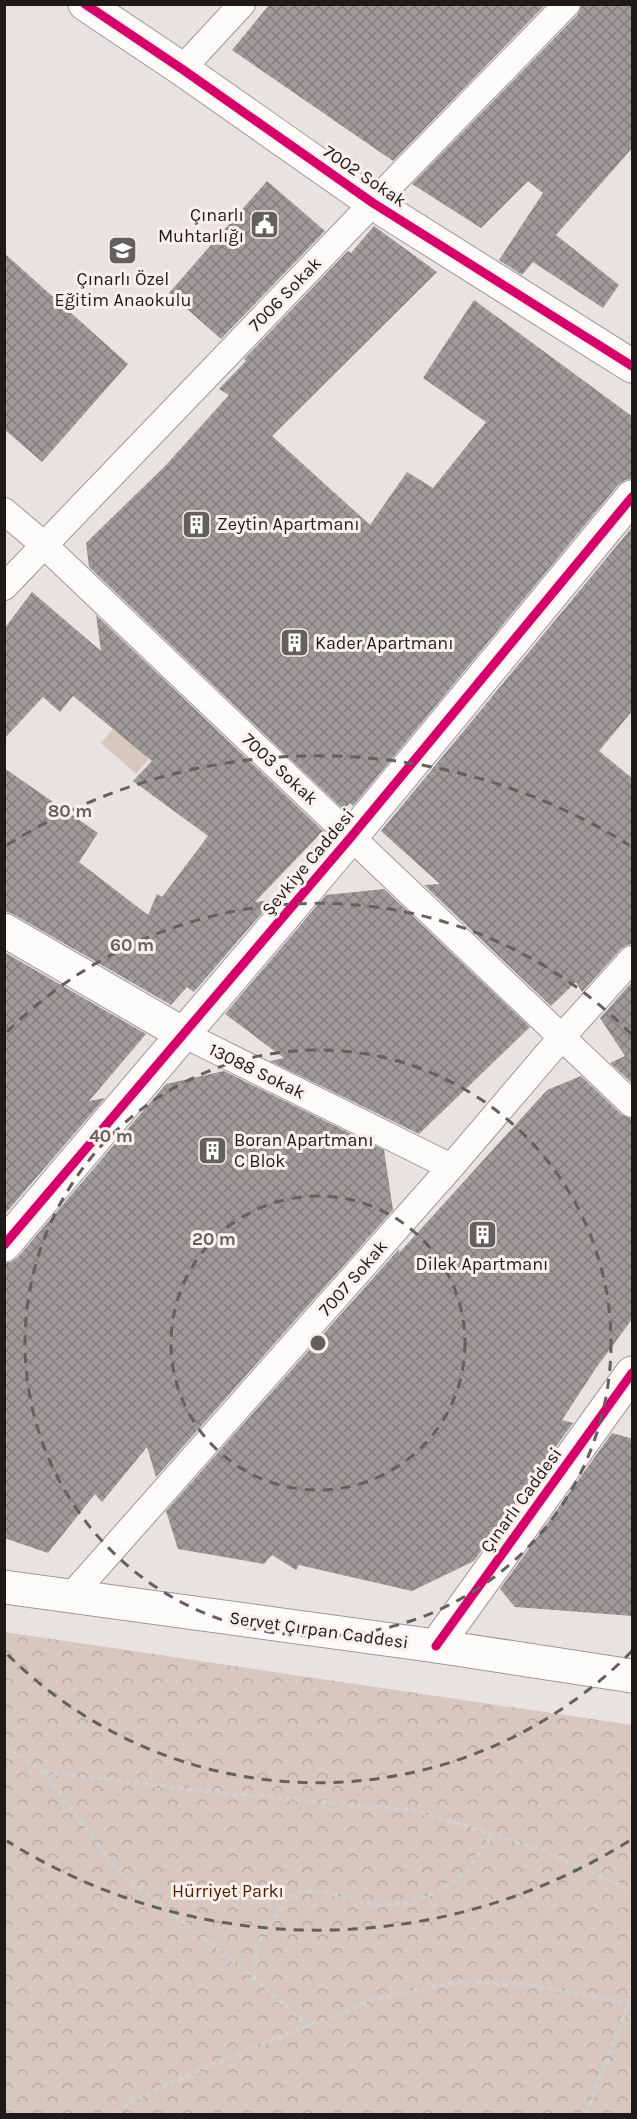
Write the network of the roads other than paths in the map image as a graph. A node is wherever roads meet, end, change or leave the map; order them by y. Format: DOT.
graph roads {
  1 [pos="85,4"];
  2 [pos="242,4"];
  3 [pos="567,4"];
  4 [pos="182,69"];
  5 [pos="373,203"];
  6 [pos="633,366"];
  7 [pos="633,497"];
  8 [pos="4,511"];
  9 [pos="44,545"];
  10 [pos="4,587"];
  11 [pos="351,837"];
  12 [pos="4,930"];
  13 [pos="633,959"];
  14 [pos="183,1034"];
  15 [pos="561,1038"];
  16 [pos="633,1104"];
  17 [pos="451,1167"];
  18 [pos="4,1245"];
  19 [pos="633,1373"];
  20 [pos="4,1587"];
  21 [pos="71,1596"];
  22 [pos="436,1646"];
  23 [pos="633,1676"];
  1 -- 4 [label="street, 7002 Sokak"];
  2 -- 4 [label="lane"];
  3 -- 5 [label="lane, 7006 Sokak"];
  4 -- 5 [label="street, 7002 Sokak"];
  5 -- 6 [label="street, 7002 Sokak"];
  5 -- 9 [label="lane, 7006 Sokak"];
  7 -- 11 [label="street, Şevkiye Caddesi"];
  8 -- 9 [label="lane, 7003 Sokak"];
  9 -- 10 [label="lane, 7006 Sokak"];
  9 -- 11 [label="lane, 7003 Sokak"];
  11 -- 14 [label="street, Şevkiye Caddesi"];
  11 -- 15 [label="lane, 7003 Sokak"];
  12 -- 14 [label="street, 13088 Sokak"];
  13 -- 15 [label="lane, 7007 Sokak"];
  14 -- 17 [label="lane, 13088 Sokak"];
  14 -- 18 [label="street, Şevkiye Caddesi"];
  15 -- 16 [label="lane, 7003 Sokak"];
  15 -- 17 [label="lane, 7007 Sokak"];
  17 -- 21 [label="lane, 7007 Sokak"];
  19 -- 22 [label="street, Çınarlı Caddesi"];
  20 -- 21 [label="street, Servet Çırpan Caddesi"];
  21 -- 22 [label="street, Servet Çırpan Caddesi"];
  22 -- 23 [label="street, Servet Çırpan Caddesi"];
}
